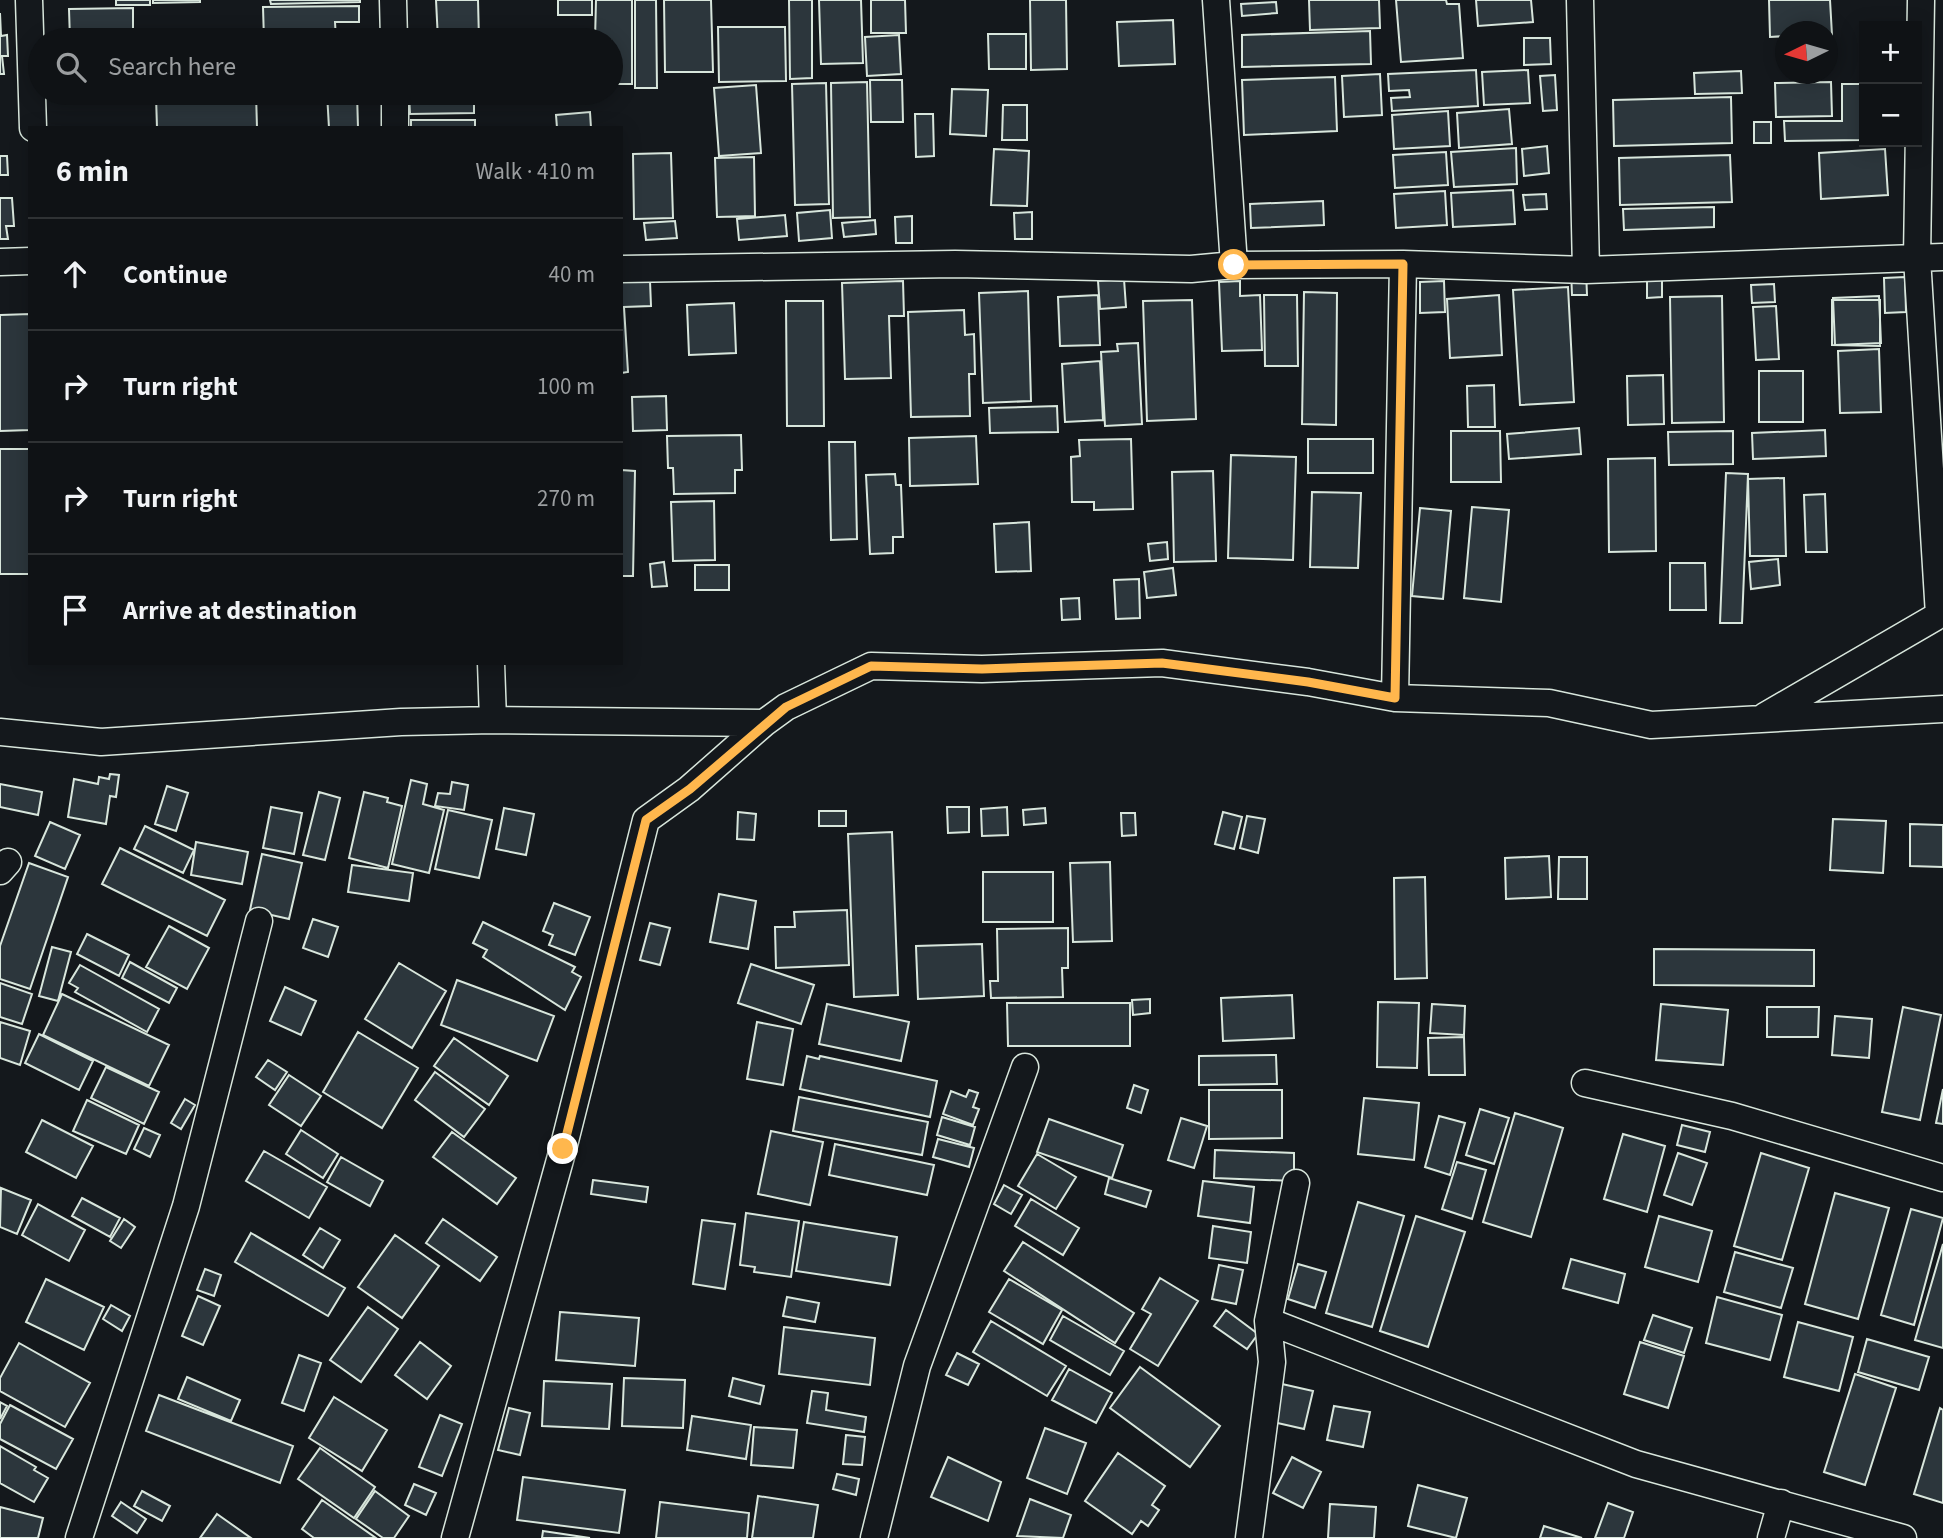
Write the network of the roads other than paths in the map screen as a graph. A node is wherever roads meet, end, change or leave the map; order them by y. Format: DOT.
graph roads {
  1 [pos="29,0"];
  2 [pos="393,0"];
  3 [pos="1216,0"];
  4 [pos="1580,0"];
  5 [pos="1921,0"];
  6 [pos="30,28"];
  7 [pos="394,28"];
  8 [pos="32,105"];
  9 [pos="395,105"];
  10 [pos="33,126"];
  11 [pos="395,126"];
  12 [pos="1930,258"];
  13 [pos="28,261"];
  14 [pos="0,262"];
  15 [pos="1403,264"];
  16 [pos="1234,265"];
  17 [pos="623,269"];
  18 [pos="1586,270"];
  19 [pos="1941,617"];
  20 [pos="491,665"];
  21 [pos="1395,698"];
  22 [pos="1943,709"];
  23 [pos="1761,719"];
  24 [pos="493,720"];
  25 [pos="764,723"];
  26 [pos="0,732"];
  27 [pos="259,921"];
  28 [pos="1025,1067"];
  29 [pos="1585,1083"];
  30 [pos="1943,1178"];
  31 [pos="1296,1183"];
  32 [pos="1268,1321"];
  33 [pos="1782,1503"];
  34 [pos="79,1538"];
  35 [pos="455,1538"];
  36 [pos="874,1538"];
  37 [pos="1249,1538"];
  38 [pos="1771,1538"];
  39 [pos="1903,1538"];
  1 -- 6 [label="street"];
  2 -- 7 [label="street"];
  3 -- 16 [label="street"];
  4 -- 18 [label="street"];
  5 -- 12 [label="street"];
  8 -- 10 [label="street"];
  9 -- 11 [label="street"];
  12 -- 18 [label="street"];
  12 -- 19 [label="street"];
  13 -- 14 [label="street"];
  15 -- 16 [label="street"];
  15 -- 18 [label="street"];
  15 -- 21 [label="street"];
  16 -- 17 [label="street"];
  19 -- 23 [label="street"];
  20 -- 24 [label="street"];
  21 -- 23 [label="street"];
  21 -- 25 [label="street"];
  22 -- 23 [label="street"];
  24 -- 25 [label="street"];
  24 -- 26 [label="street"];
  25 -- 35 [label="street"];
  27 -- 34 [label="street"];
  28 -- 36 [label="street"];
  29 -- 30 [label="street"];
  31 -- 32 [label="street"];
  32 -- 33 [label="street"];
  32 -- 37 [label="street"];
  33 -- 38 [label="street"];
  33 -- 39 [label="street"];
}
